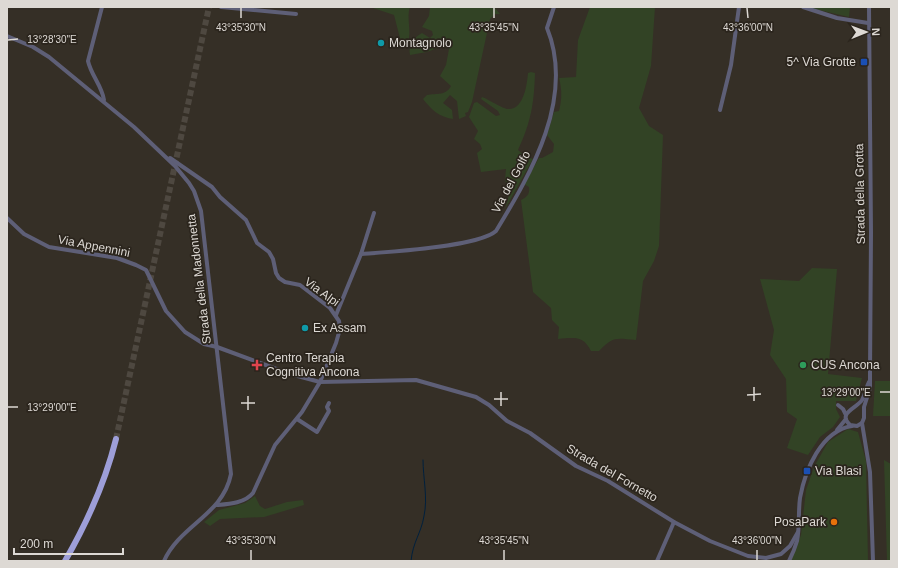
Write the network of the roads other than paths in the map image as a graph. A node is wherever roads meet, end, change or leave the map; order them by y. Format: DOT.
graph roads {
  1 [pos="102,7"];
  2 [pos="221,7"];
  3 [pos="259,7"];
  4 [pos="554,7"];
  5 [pos="739,7"];
  6 [pos="802,7"];
  7 [pos="869,7"];
  8 [pos="258,12"];
  9 [pos="296,14"];
  10 [pos="868,23"];
  11 [pos="7,36"];
  12 [pos="104,100"];
  13 [pos="720,110"];
  14 [pos="163,154"];
  15 [pos="374,213"];
  16 [pos="7,218"];
  17 [pos="361,254"];
  18 [pos="336,315"];
  19 [pos="218,347"];
  20 [pos="320,382"];
  21 [pos="869,382"];
  22 [pos="329,403"];
  23 [pos="853,408"];
  24 [pos="864,414"];
  25 [pos="846,417"];
  26 [pos="297,419"];
  27 [pos="862,423"];
  28 [pos="854,426"];
  29 [pos="836,431"];
  30 [pos="863,436"];
  31 [pos="116,439"];
  32 [pos="217,506"];
  33 [pos="674,522"];
  34 [pos="798,532"];
  35 [pos="748,556"];
  36 [pos="65,561"];
  37 [pos="164,561"];
  38 [pos="657,561"];
  39 [pos="745,561"];
  40 [pos="789,561"];
  41 [pos="873,561"];
  1 -- 12 [label="street"];
  2 -- 8 [label="street"];
  3 -- 8 [label="street"];
  4 -- 17 [label="street, Via del Golfo"];
  5 -- 13 [label="street"];
  6 -- 10 [label="street"];
  7 -- 10 [label="street, Strada della Grotta"];
  8 -- 9 [label="street"];
  10 -- 21 [label="street, Strada della Grotta"];
  11 -- 12 [label="street, Strada della Madonnetta"];
  12 -- 14 [label="street, Strada della Madonnetta"];
  14 -- 18 [label="street, Via Alpi"];
  14 -- 19 [label="street, Strada della Madonnetta"];
  15 -- 17 [label="street"];
  16 -- 19 [label="street, Via Appennini"];
  17 -- 18 [label="street"];
  18 -- 20 [label="street, Via Alpi"];
  19 -- 20 [label="street, Strada del Fornetto"];
  19 -- 32 [label="street, Strada della Madonnetta"];
  20 -- 26 [label="street, Via Alpi"];
  20 -- 33 [label="street, Strada del Fornetto"];
  21 -- 23 [label="street, Strada della Grotta"];
  21 -- 24 [label="street, Strada della Grotta"];
  22 -- 26 [label="street"];
  23 -- 24 [label="street"];
  23 -- 25 [label="street, Strada della Grotta"];
  23 -- 25 [label="street, Strada della Grotta"];
  24 -- 27 [label="street, Strada della Grotta"];
  25 -- 28 [label="street, Strada della Grotta"];
  25 -- 29 [label="street"];
  26 -- 32 [label="street, Via Alpi"];
  27 -- 28 [label="street"];
  27 -- 30 [label="street, Strada della Grotta"];
  28 -- 29 [label="street"];
  28 -- 30 [label="street, Strada della Grotta"];
  29 -- 34 [label="street"];
  30 -- 41 [label="street, Strada della Grotta"];
  31 -- 36 [label="highway"];
  32 -- 37 [label="street, Strada della Madonnetta"];
  33 -- 35 [label="street, Strada del Fornetto"];
  33 -- 38 [label="street"];
  34 -- 35 [label="street, Strada del Fornetto"];
  34 -- 40 [label="street"];
  35 -- 39 [label="street"];
}
